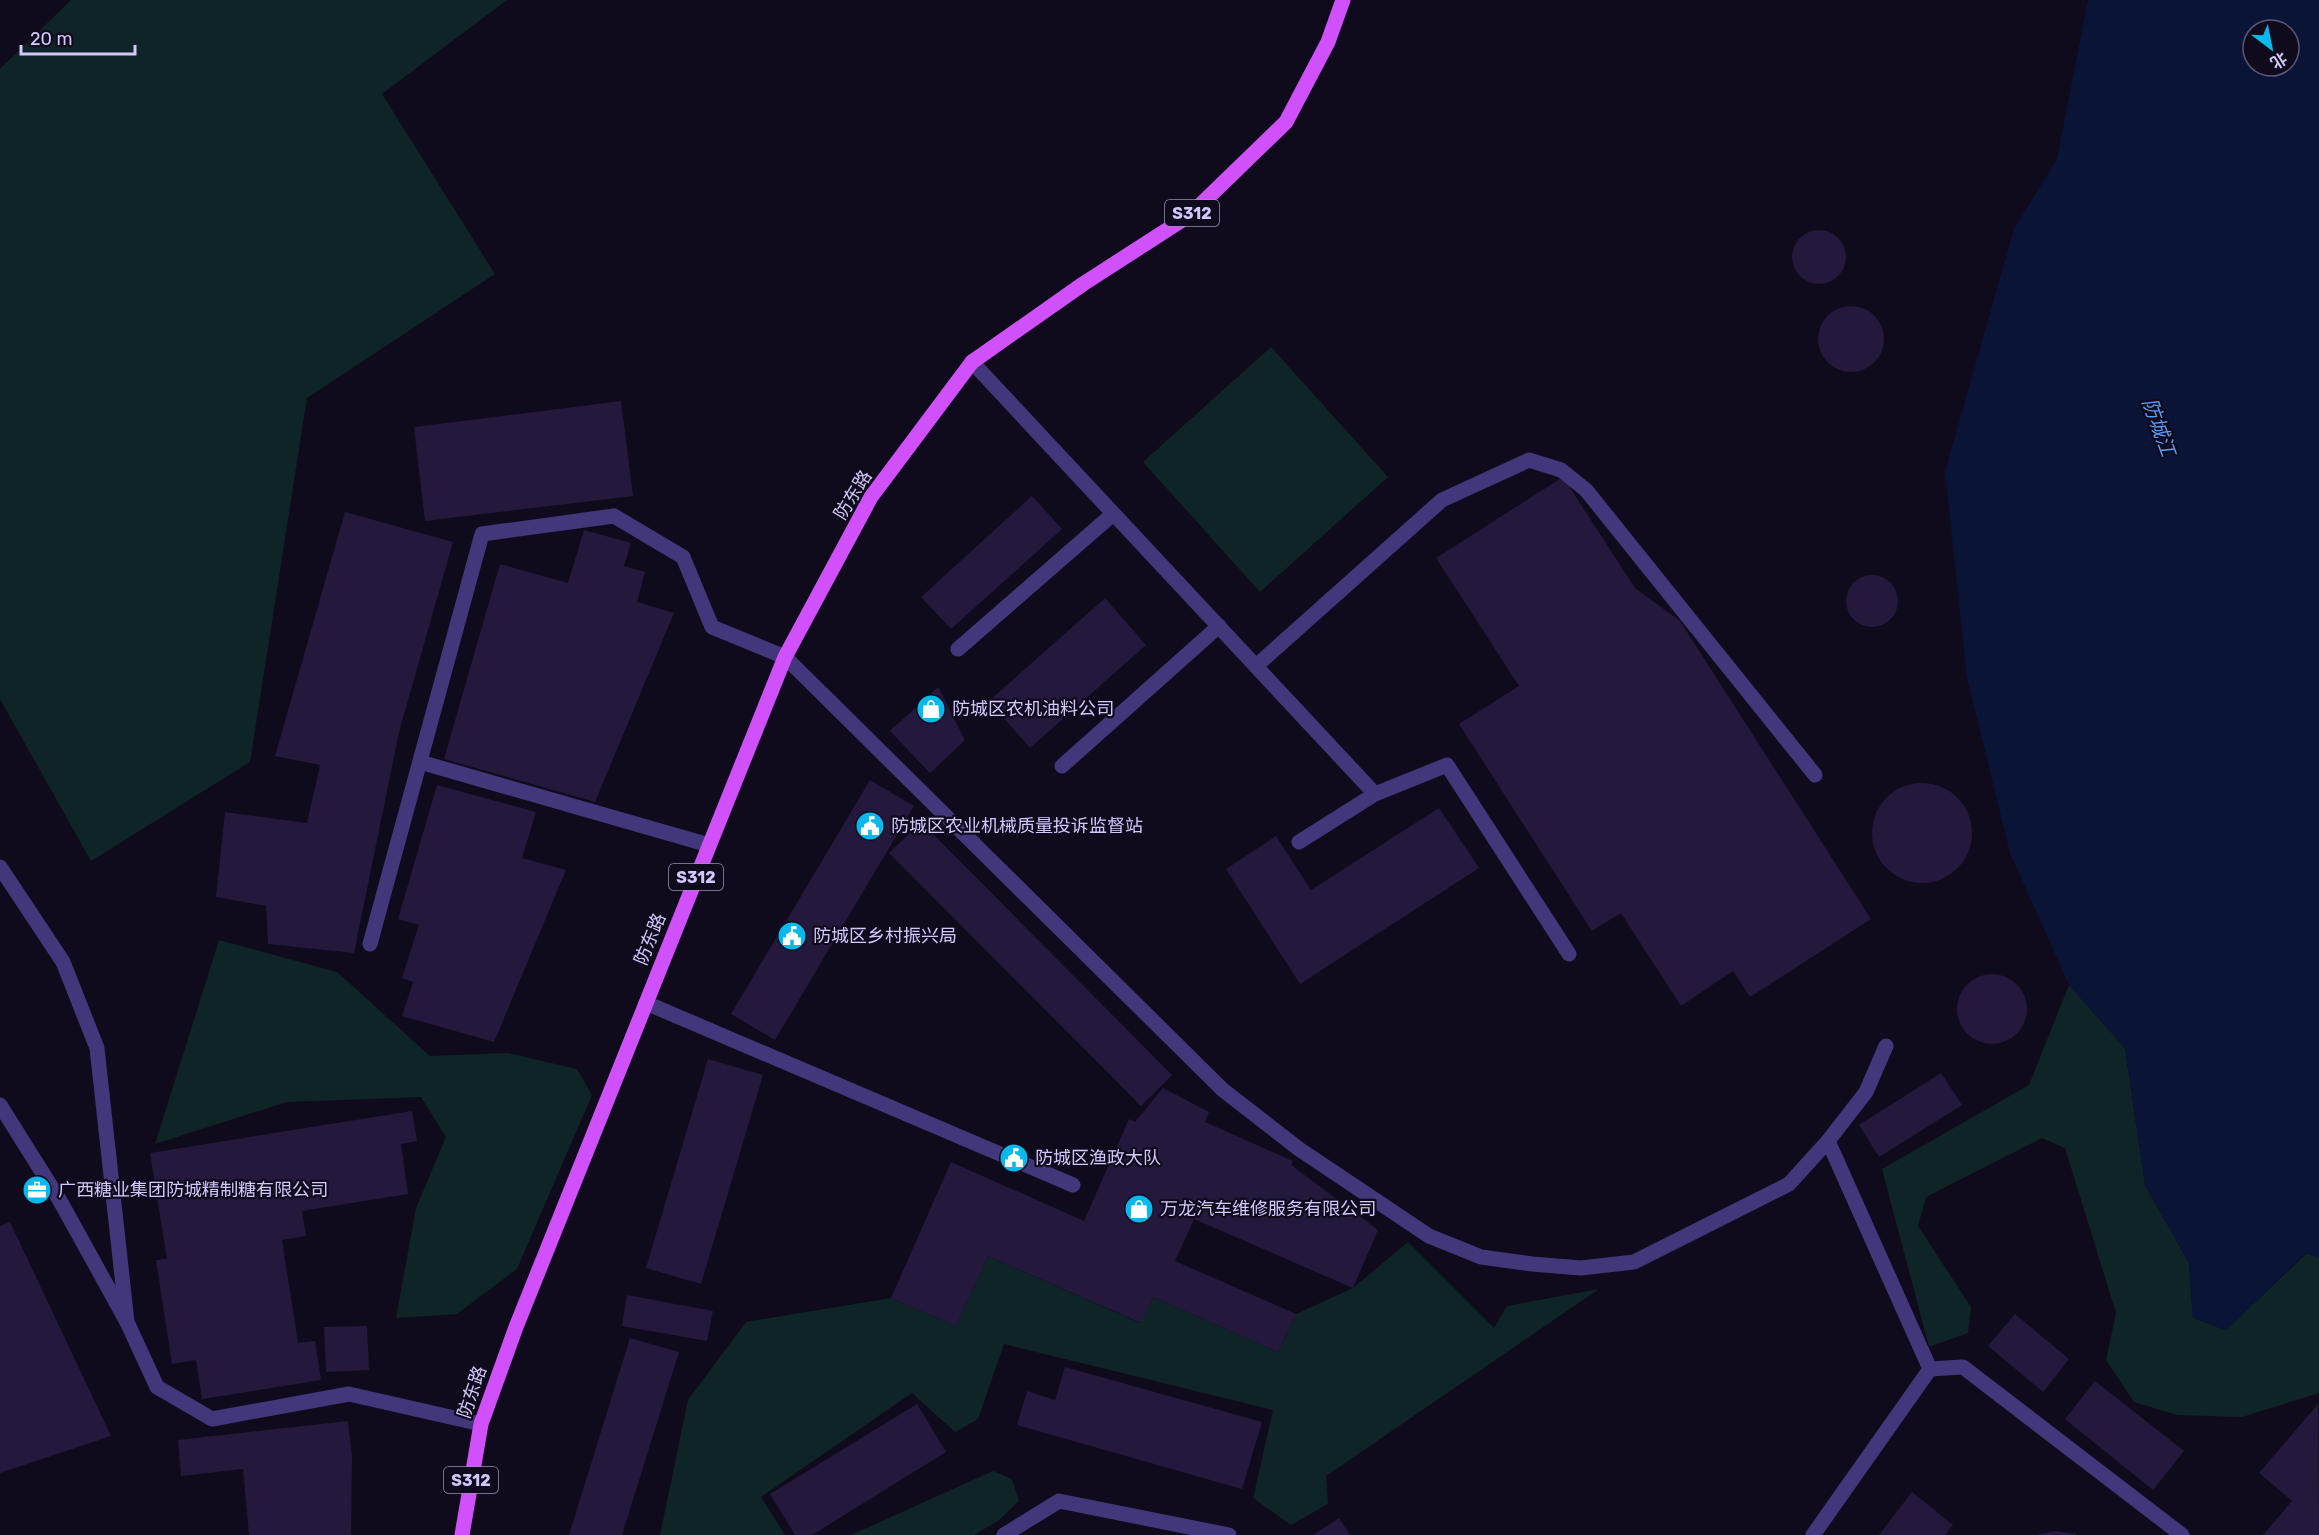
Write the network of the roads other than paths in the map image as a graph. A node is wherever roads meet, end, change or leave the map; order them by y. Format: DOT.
graph roads {
  1 [pos="1343,0"];
  2 [pos="972,362"];
  3 [pos="1113,514"];
  4 [pos="1219,626"];
  5 [pos="958,650"];
  6 [pos="785,657"];
  7 [pos="1256,666"];
  8 [pos="420,762"];
  9 [pos="1062,766"];
  10 [pos="1815,775"];
  11 [pos="1375,794"];
  12 [pos="1299,842"];
  13 [pos="709,845"];
  14 [pos="0,867"];
  15 [pos="370,944"];
  16 [pos="1569,954"];
  17 [pos="646,1002"];
  18 [pos="1886,1046"];
  19 [pos="0,1105"];
  20 [pos="1828,1141"];
  21 [pos="1073,1185"];
  22 [pos="127,1322"];
  23 [pos="1930,1369"];
  24 [pos="481,1424"];
  25 [pos="462,1535"];
  26 [pos="1004,1535"];
  27 [pos="1229,1535"];
  28 [pos="1813,1535"];
  29 [pos="2182,1535"];
  1 -- 2 [label="main road, S312"];
  2 -- 3 [label="street"];
  2 -- 6 [label="main road, 防东路 / S312"];
  3 -- 4 [label="street"];
  3 -- 5 [label="street"];
  4 -- 7 [label="street"];
  4 -- 9 [label="street"];
  6 -- 8 [label="street"];
  6 -- 13 [label="main road, 防东路 / S312"];
  6 -- 20 [label="street"];
  7 -- 10 [label="street"];
  7 -- 11 [label="street"];
  8 -- 13 [label="street"];
  8 -- 15 [label="street"];
  11 -- 12 [label="street"];
  11 -- 16 [label="street"];
  13 -- 17 [label="main road, 防东路 / S312"];
  14 -- 22 [label="street"];
  17 -- 21 [label="street"];
  17 -- 24 [label="main road, 防东路 / S312"];
  18 -- 20 [label="street"];
  19 -- 22 [label="street"];
  20 -- 23 [label="street"];
  22 -- 24 [label="street"];
  23 -- 28 [label="street"];
  23 -- 29 [label="street"];
  24 -- 25 [label="main road, 防东路 / S312"];
  26 -- 27 [label="street"];
}
